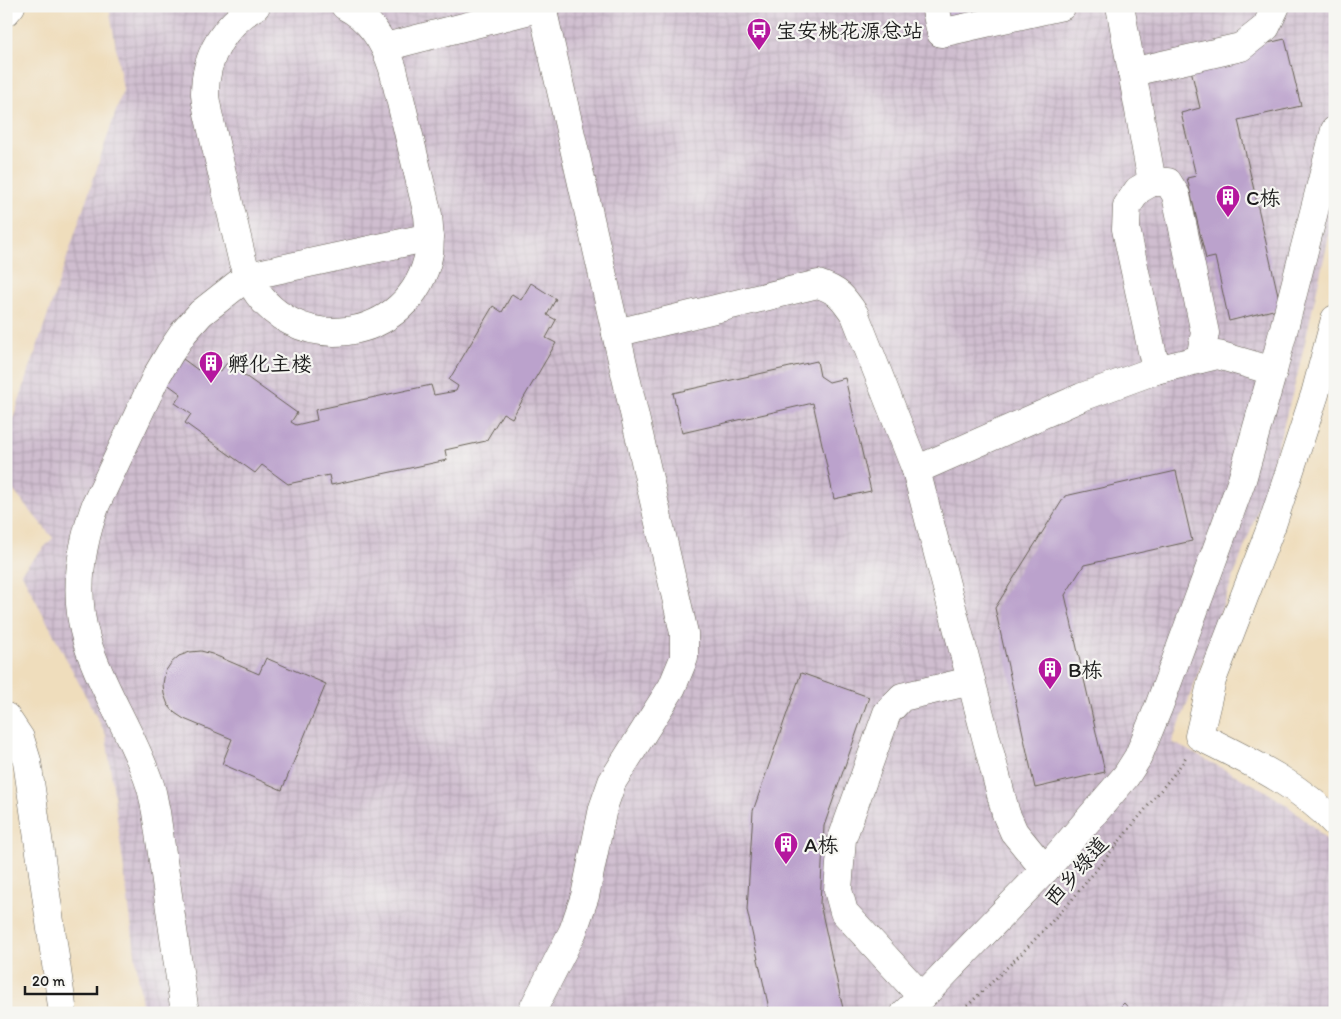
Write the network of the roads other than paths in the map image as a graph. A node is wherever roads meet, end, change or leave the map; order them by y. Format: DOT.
graph roads {
  1 [pos="11,6"];
  2 [pos="256,6"];
  3 [pos="345,6"];
  4 [pos="935,6"];
  5 [pos="1062,6"];
  6 [pos="1120,6"];
  7 [pos="1276,6"];
  8 [pos="544,7"];
  9 [pos="6,12"];
  10 [pos="385,47"];
  11 [pos="1132,72"];
  12 [pos="1335,130"];
  13 [pos="1152,182"];
  14 [pos="430,237"];
  15 [pos="248,276"];
  16 [pos="1335,320"];
  17 [pos="616,333"];
  18 [pos="1200,359"];
  19 [pos="1156,370"];
  20 [pos="1273,371"];
  21 [pos="916,470"];
  22 [pos="971,681"];
  23 [pos="6,717"];
  24 [pos="1335,823"];
  25 [pos="1045,870"];
  26 [pos="913,1005"];
  27 [pos="63,1013"];
  28 [pos="185,1013"];
  29 [pos="531,1013"];
  1 -- 9 [label="street"];
  2 -- 15 [label="street"];
  3 -- 10 [label="street"];
  4 -- 5 [label="street"];
  6 -- 11 [label="street"];
  7 -- 11 [label="street"];
  8 -- 10 [label="street"];
  8 -- 17 [label="street"];
  10 -- 14 [label="street"];
  11 -- 13 [label="street"];
  12 -- 20 [label="street"];
  13 -- 18 [label="street"];
  13 -- 19 [label="street"];
  14 -- 15 [label="street"];
  14 -- 15 [label="street"];
  15 -- 28 [label="street"];
  16 -- 24 [label="street"];
  17 -- 21 [label="street"];
  17 -- 29 [label="street"];
  18 -- 19 [label="street"];
  18 -- 20 [label="street"];
  19 -- 21 [label="street"];
  20 -- 25 [label="street"];
  21 -- 22 [label="street"];
  22 -- 25 [label="street"];
  22 -- 26 [label="street"];
  23 -- 27 [label="street"];
  25 -- 26 [label="street"];
}
